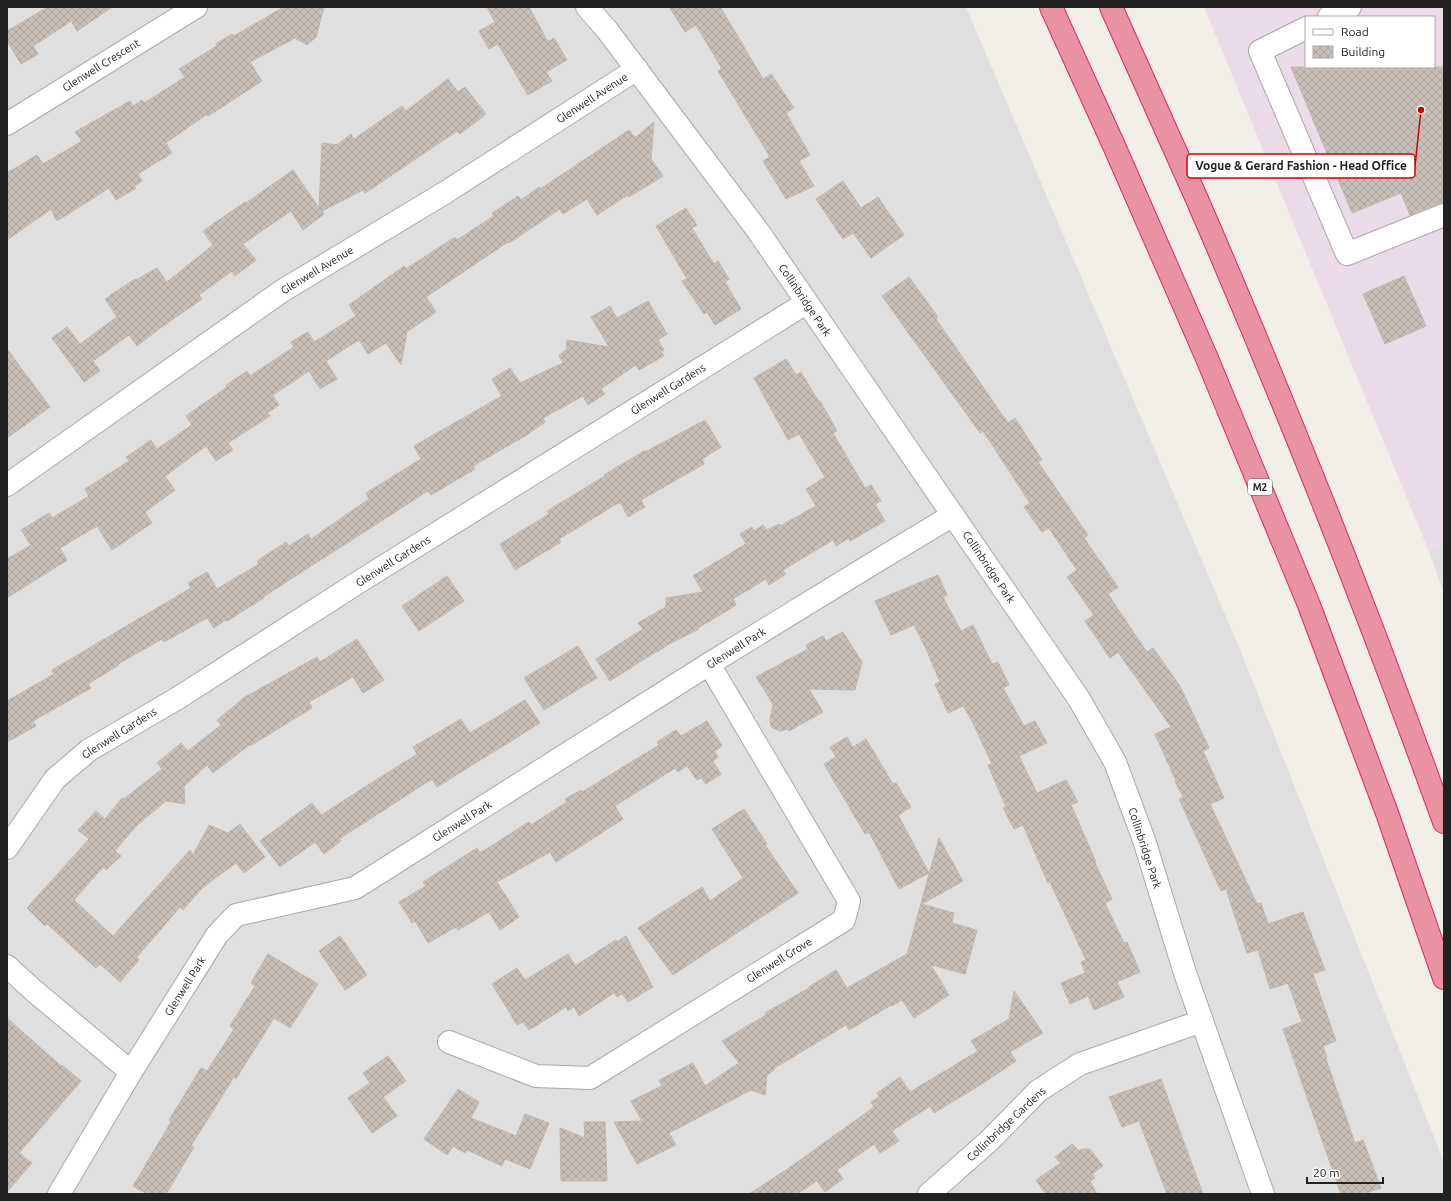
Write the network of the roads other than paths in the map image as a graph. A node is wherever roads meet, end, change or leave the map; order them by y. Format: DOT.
graph roads {
  1 [pos="196,7"];
  2 [pos="587,7"];
  3 [pos="1052,7"];
  4 [pos="1111,7"];
  5 [pos="1350,7"];
  6 [pos="1331,16"];
  7 [pos="1305,28"];
  8 [pos="637,69"];
  9 [pos="7,124"];
  10 [pos="1444,214"];
  11 [pos="806,302"];
  12 [pos="7,485"];
  13 [pos="953,515"];
  14 [pos="709,664"];
  15 [pos="1444,822"];
  16 [pos="7,848"];
  17 [pos="7,966"];
  18 [pos="1444,978"];
  19 [pos="1202,1021"];
  20 [pos="449,1042"];
  21 [pos="131,1072"];
  22 [pos="60,1194"];
  23 [pos="929,1194"];
  24 [pos="1263,1194"];
  1 -- 9 [label="street, Glenwell Crescent"];
  2 -- 8 [label="street, Collinbridge Park"];
  3 -- 18 [label="highway, M2"];
  4 -- 15 [label="highway"];
  5 -- 6 [label="street"];
  7 -- 10 [label="street"];
  8 -- 11 [label="street, Collinbridge Park"];
  8 -- 12 [label="street, Glenwell Avenue"];
  11 -- 13 [label="street, Collinbridge Park"];
  11 -- 16 [label="street, Glenwell Gardens"];
  13 -- 14 [label="street, Glenwell Park"];
  13 -- 19 [label="street, Collinbridge Park"];
  14 -- 20 [label="street, Glenwell Grove"];
  14 -- 21 [label="street, Glenwell Park"];
  17 -- 21 [label="street"];
  19 -- 23 [label="street, Collinbridge Gardens"];
  19 -- 24 [label="street, Collinbridge Park"];
  21 -- 22 [label="street, Glenwell Park"];
}
